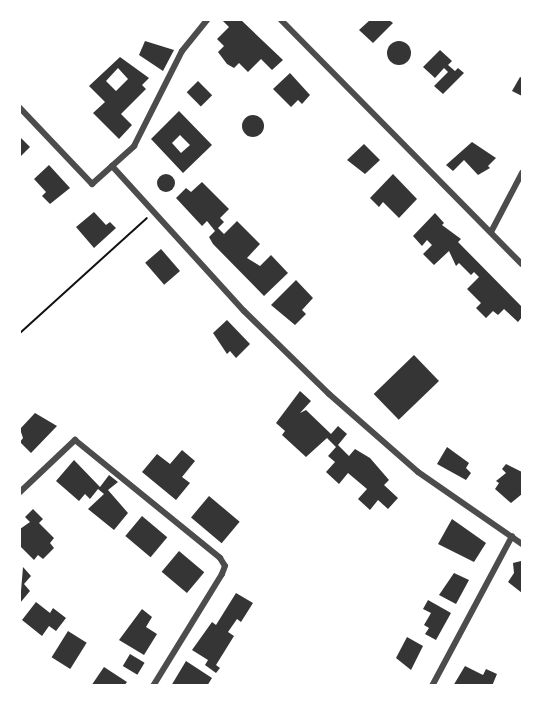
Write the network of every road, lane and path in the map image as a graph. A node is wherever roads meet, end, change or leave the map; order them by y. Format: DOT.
graph roads {
  1 [pos="207,20"];
  2 [pos="281,20"];
  3 [pos="20,108"];
  4 [pos="112,166"];
  5 [pos="522,173"];
  6 [pos="153,212"];
  7 [pos="491,232"];
  8 [pos="522,264"];
  9 [pos="20,333"];
  10 [pos="20,492"];
  11 [pos="512,536"];
  12 [pos="522,544"];
  13 [pos="153,686"];
  14 [pos="432,686"];
  1 -- 4 [label="street"];
  2 -- 7 [label="street"];
  3 -- 4 [label="street"];
  4 -- 6 [label="street"];
  5 -- 7 [label="street"];
  6 -- 9 [label="path"];
  6 -- 11 [label="street"];
  7 -- 8 [label="street"];
  10 -- 13 [label="street"];
  11 -- 12 [label="street"];
  11 -- 14 [label="street"];
}
